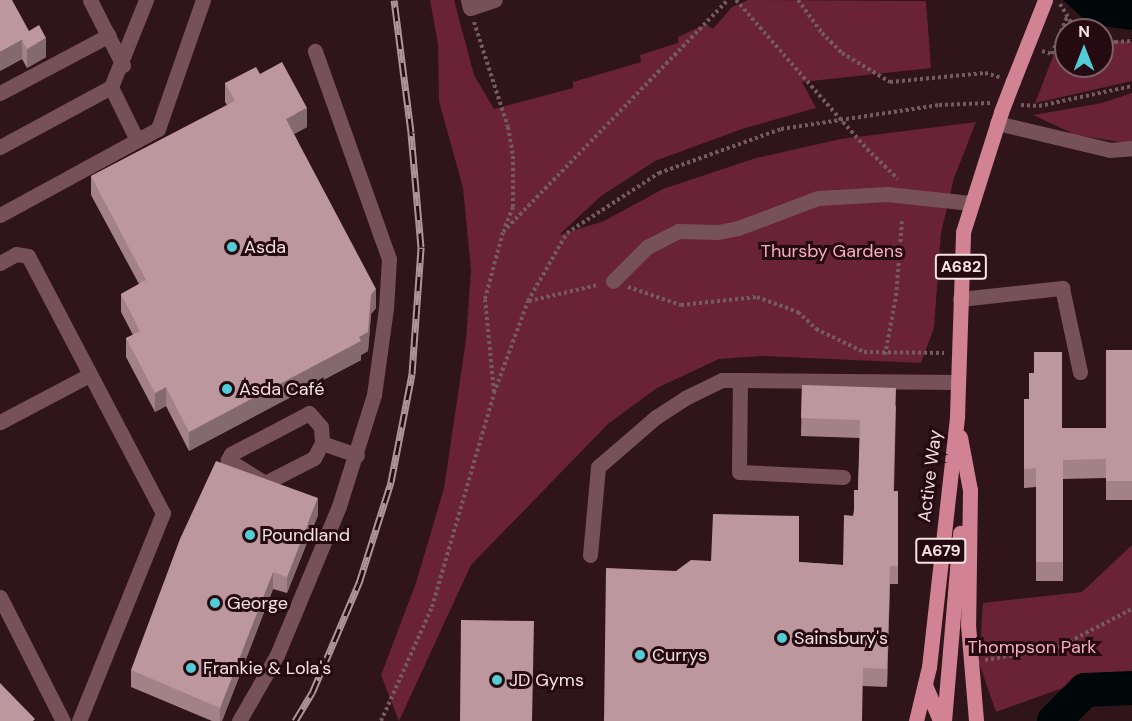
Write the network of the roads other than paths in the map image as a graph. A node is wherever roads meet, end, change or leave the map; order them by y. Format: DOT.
graph roads {
  1 [pos="90,0"];
  2 [pos="146,0"];
  3 [pos="203,0"];
  4 [pos="495,0"];
  5 [pos="1045,0"];
  6 [pos="469,4"];
  7 [pos="109,35"];
  8 [pos="315,51"];
  9 [pos="123,65"];
  10 [pos="111,87"];
  11 [pos="0,93"];
  12 [pos="1001,111"];
  13 [pos="137,140"];
  14 [pos="0,147"];
  15 [pos="1132,148"];
  16 [pos="972,203"];
  17 [pos="0,214"];
  18 [pos="0,263"];
  19 [pos="613,281"];
  20 [pos="960,299"];
  21 [pos="1080,372"];
  22 [pos="89,375"];
  23 [pos="740,380"];
  24 [pos="958,382"];
  25 [pos="957,416"];
  26 [pos="0,422"];
  27 [pos="322,443"];
  28 [pos="357,455"];
  29 [pos="963,455"];
  30 [pos="843,477"];
  31 [pos="590,555"];
  32 [pos="0,597"];
  33 [pos="925,685"];
  34 [pos="63,721"];
  35 [pos="79,721"];
  36 [pos="239,721"];
  37 [pos="916,721"];
  38 [pos="942,721"];
  39 [pos="976,721"];
  1 -- 7 [label="street"];
  2 -- 9 [label="street"];
  3 -- 13 [label="street"];
  4 -- 6 [label="street"];
  5 -- 12 [label="main road, A682, bridge"];
  7 -- 9 [label="street"];
  7 -- 11 [label="street"];
  8 -- 28 [label="street"];
  9 -- 10 [label="street"];
  10 -- 13 [label="street"];
  10 -- 14 [label="street"];
  12 -- 15 [label="street"];
  12 -- 16 [label="main road, A682"];
  13 -- 17 [label="street"];
  16 -- 19 [label="street"];
  16 -- 20 [label="main road, A682"];
  18 -- 22 [label="street"];
  20 -- 21 [label="street"];
  20 -- 24 [label="main road, A682"];
  22 -- 26 [label="street"];
  22 -- 35 [label="street"];
  23 -- 24 [label="street"];
  23 -- 30 [label="street"];
  23 -- 31 [label="street"];
  24 -- 25 [label="main road, A682"];
  25 -- 29 [label="main road, Active Way / A679"];
  25 -- 33 [label="main road, Active Way / A679"];
  27 -- 27 [label="street"];
  27 -- 28 [label="street"];
  28 -- 36 [label="street"];
  29 -- 38 [label="main road, Active Way / A679"];
  29 -- 39 [label="main road, Active Way"];
  32 -- 34 [label="street"];
  33 -- 37 [label="main road, Active Way / A679"];
  33 -- 38 [label="main road"];
}
